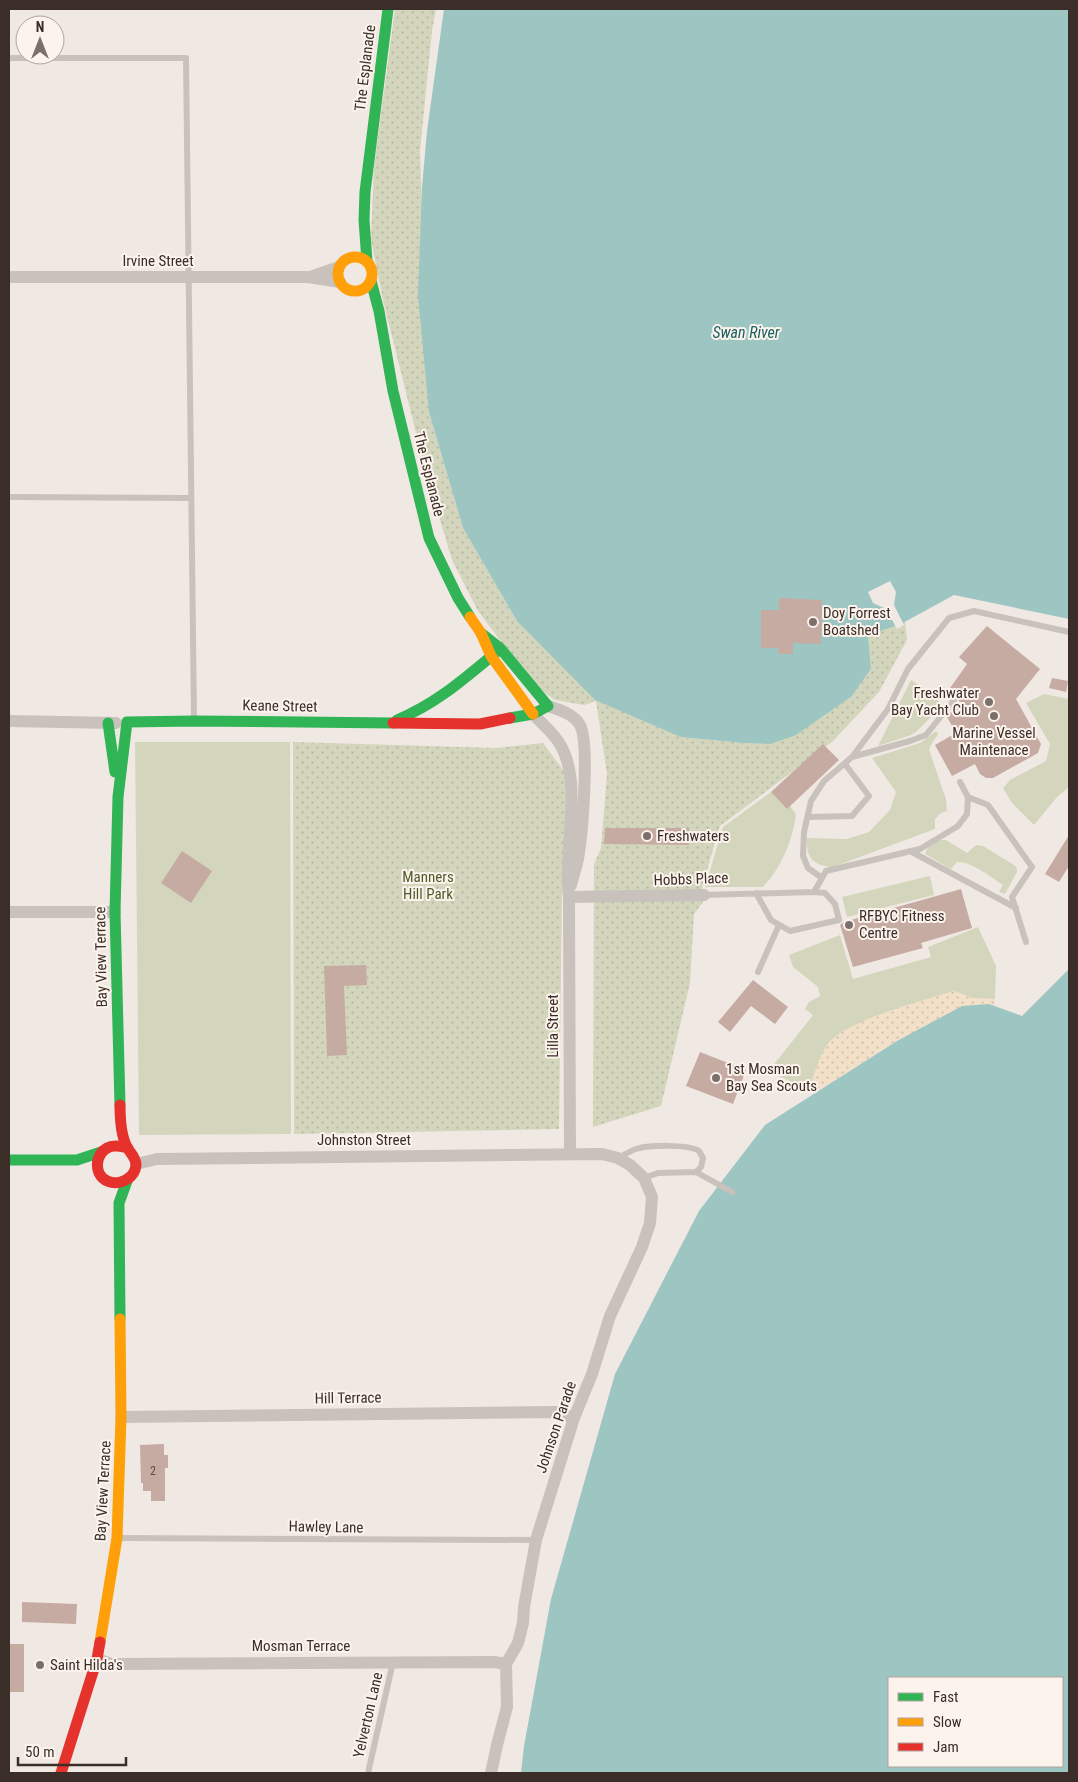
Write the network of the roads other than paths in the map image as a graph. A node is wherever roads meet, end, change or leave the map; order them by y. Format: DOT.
graph roads {
  1 [pos="388,9"];
  2 [pos="9,58"];
  3 [pos="362,259"];
  4 [pos="339,267"];
  5 [pos="9,277"];
  6 [pos="188,277"];
  7 [pos="308,277"];
  8 [pos="340,282"];
  9 [pos="371,282"];
  10 [pos="358,291"];
  11 [pos="379,311"];
  12 [pos="9,497"];
  13 [pos="190,498"];
  14 [pos="1069,632"];
  15 [pos="495,652"];
  16 [pos="954,700"];
  17 [pos="548,706"];
  18 [pos="533,714"];
  19 [pos="194,721"];
  20 [pos="9,722"];
  21 [pos="127,722"];
  22 [pos="108,723"];
  23 [pos="386,724"];
  24 [pos="852,757"];
  25 [pos="845,764"];
  26 [pos="960,782"];
  27 [pos="118,797"];
  28 [pos="968,797"];
  29 [pos="808,817"];
  30 [pos="910,852"];
  31 [pos="822,878"];
  32 [pos="814,892"];
  33 [pos="756,893"];
  34 [pos="704,895"];
  35 [pos="569,897"];
  36 [pos="1016,908"];
  37 [pos="9,912"];
  38 [pos="115,912"];
  39 [pos="779,925"];
  40 [pos="1026,942"];
  41 [pos="758,972"];
  42 [pos="120,1117"];
  43 [pos="106,1149"];
  44 [pos="570,1154"];
  45 [pos="132,1155"];
  46 [pos="618,1158"];
  47 [pos="9,1160"];
  48 [pos="77,1160"];
  49 [pos="97,1168"];
  50 [pos="696,1172"];
  51 [pos="644,1178"];
  52 [pos="107,1181"];
  53 [pos="127,1181"];
  54 [pos="732,1192"];
  55 [pos="119,1203"];
  56 [pos="121,1417"];
  57 [pos="574,1418"];
  58 [pos="117,1538"];
  59 [pos="536,1540"];
  60 [pos="97,1659"];
  61 [pos="393,1662"];
  62 [pos="506,1664"];
  63 [pos="61,1773"];
  64 [pos="368,1773"];
  65 [pos="491,1773"];
  1 -- 3 [label="street, The Esplanade"];
  2 -- 6 [label="lane"];
  3 -- 4 [label="street"];
  3 -- 9 [label="street"];
  4 -- 7 [label="street, Irvine Street"];
  4 -- 8 [label="street"];
  5 -- 6 [label="street, Irvine Street"];
  6 -- 7 [label="street, Irvine Street"];
  6 -- 13 [label="lane"];
  7 -- 8 [label="street, Irvine Street"];
  8 -- 10 [label="street"];
  9 -- 10 [label="street"];
  9 -- 11 [label="street, The Esplanade"];
  10 -- 11 [label="street"];
  11 -- 15 [label="street, The Esplanade"];
  12 -- 13 [label="lane"];
  13 -- 19 [label="lane"];
  14 -- 24 [label="lane"];
  15 -- 17 [label="street, The Esplanade"];
  15 -- 18 [label="street, The Esplanade"];
  15 -- 23 [label="street"];
  16 -- 24 [label="lane"];
  17 -- 18 [label="street, Keane Street"];
  17 -- 35 [label="street, Lilla Street"];
  18 -- 23 [label="street, Keane Street"];
  18 -- 35 [label="street, Lilla Street"];
  19 -- 21 [label="street, Keane Street"];
  19 -- 23 [label="street, Keane Street"];
  20 -- 22 [label="street, Keane Street"];
  21 -- 22 [label="street, Keane Street"];
  21 -- 27 [label="street, Bay View Terrace"];
  22 -- 27 [label="street, Bay View Terrace"];
  24 -- 25 [label="lane"];
  25 -- 29 [label="lane"];
  25 -- 29 [label="lane"];
  26 -- 28 [label="lane"];
  27 -- 38 [label="street, Bay View Terrace"];
  28 -- 30 [label="lane"];
  28 -- 36 [label="lane"];
  29 -- 31 [label="lane"];
  30 -- 31 [label="lane"];
  30 -- 36 [label="lane"];
  31 -- 32 [label="lane"];
  32 -- 33 [label="lane, Hobbs Place"];
  32 -- 39 [label="lane"];
  33 -- 34 [label="lane, Hobbs Place"];
  33 -- 39 [label="lane"];
  34 -- 35 [label="street, Hobbs Place"];
  35 -- 44 [label="street, Lilla Street"];
  36 -- 40 [label="lane"];
  37 -- 38 [label="street"];
  38 -- 42 [label="street, Bay View Terrace"];
  39 -- 41 [label="lane"];
  42 -- 43 [label="street, Bay View Terrace"];
  42 -- 45 [label="street, Bay View Terrace"];
  43 -- 45 [label="street"];
  43 -- 48 [label="street"];
  43 -- 49 [label="street"];
  44 -- 45 [label="street, Johnston Street"];
  44 -- 46 [label="street"];
  45 -- 53 [label="street"];
  46 -- 50 [label="lane"];
  46 -- 51 [label="street"];
  47 -- 48 [label="street"];
  48 -- 49 [label="street"];
  49 -- 52 [label="street"];
  50 -- 51 [label="lane"];
  50 -- 54 [label="lane"];
  51 -- 57 [label="street, Johnson Parade"];
  52 -- 53 [label="street"];
  52 -- 55 [label="street, Bay View Terrace"];
  53 -- 55 [label="street, Bay View Terrace"];
  55 -- 56 [label="street, Bay View Terrace"];
  56 -- 57 [label="street, Hill Terrace"];
  56 -- 58 [label="street, Bay View Terrace"];
  57 -- 59 [label="street, Johnson Parade"];
  58 -- 59 [label="lane, Hawley Lane"];
  58 -- 60 [label="street, Bay View Terrace"];
  59 -- 62 [label="street, Johnson Parade"];
  60 -- 61 [label="street, Mosman Terrace"];
  60 -- 63 [label="street, Bay View Terrace"];
  61 -- 62 [label="street, Mosman Terrace"];
  61 -- 64 [label="lane, Yelverton Lane"];
  62 -- 65 [label="street"];
}
